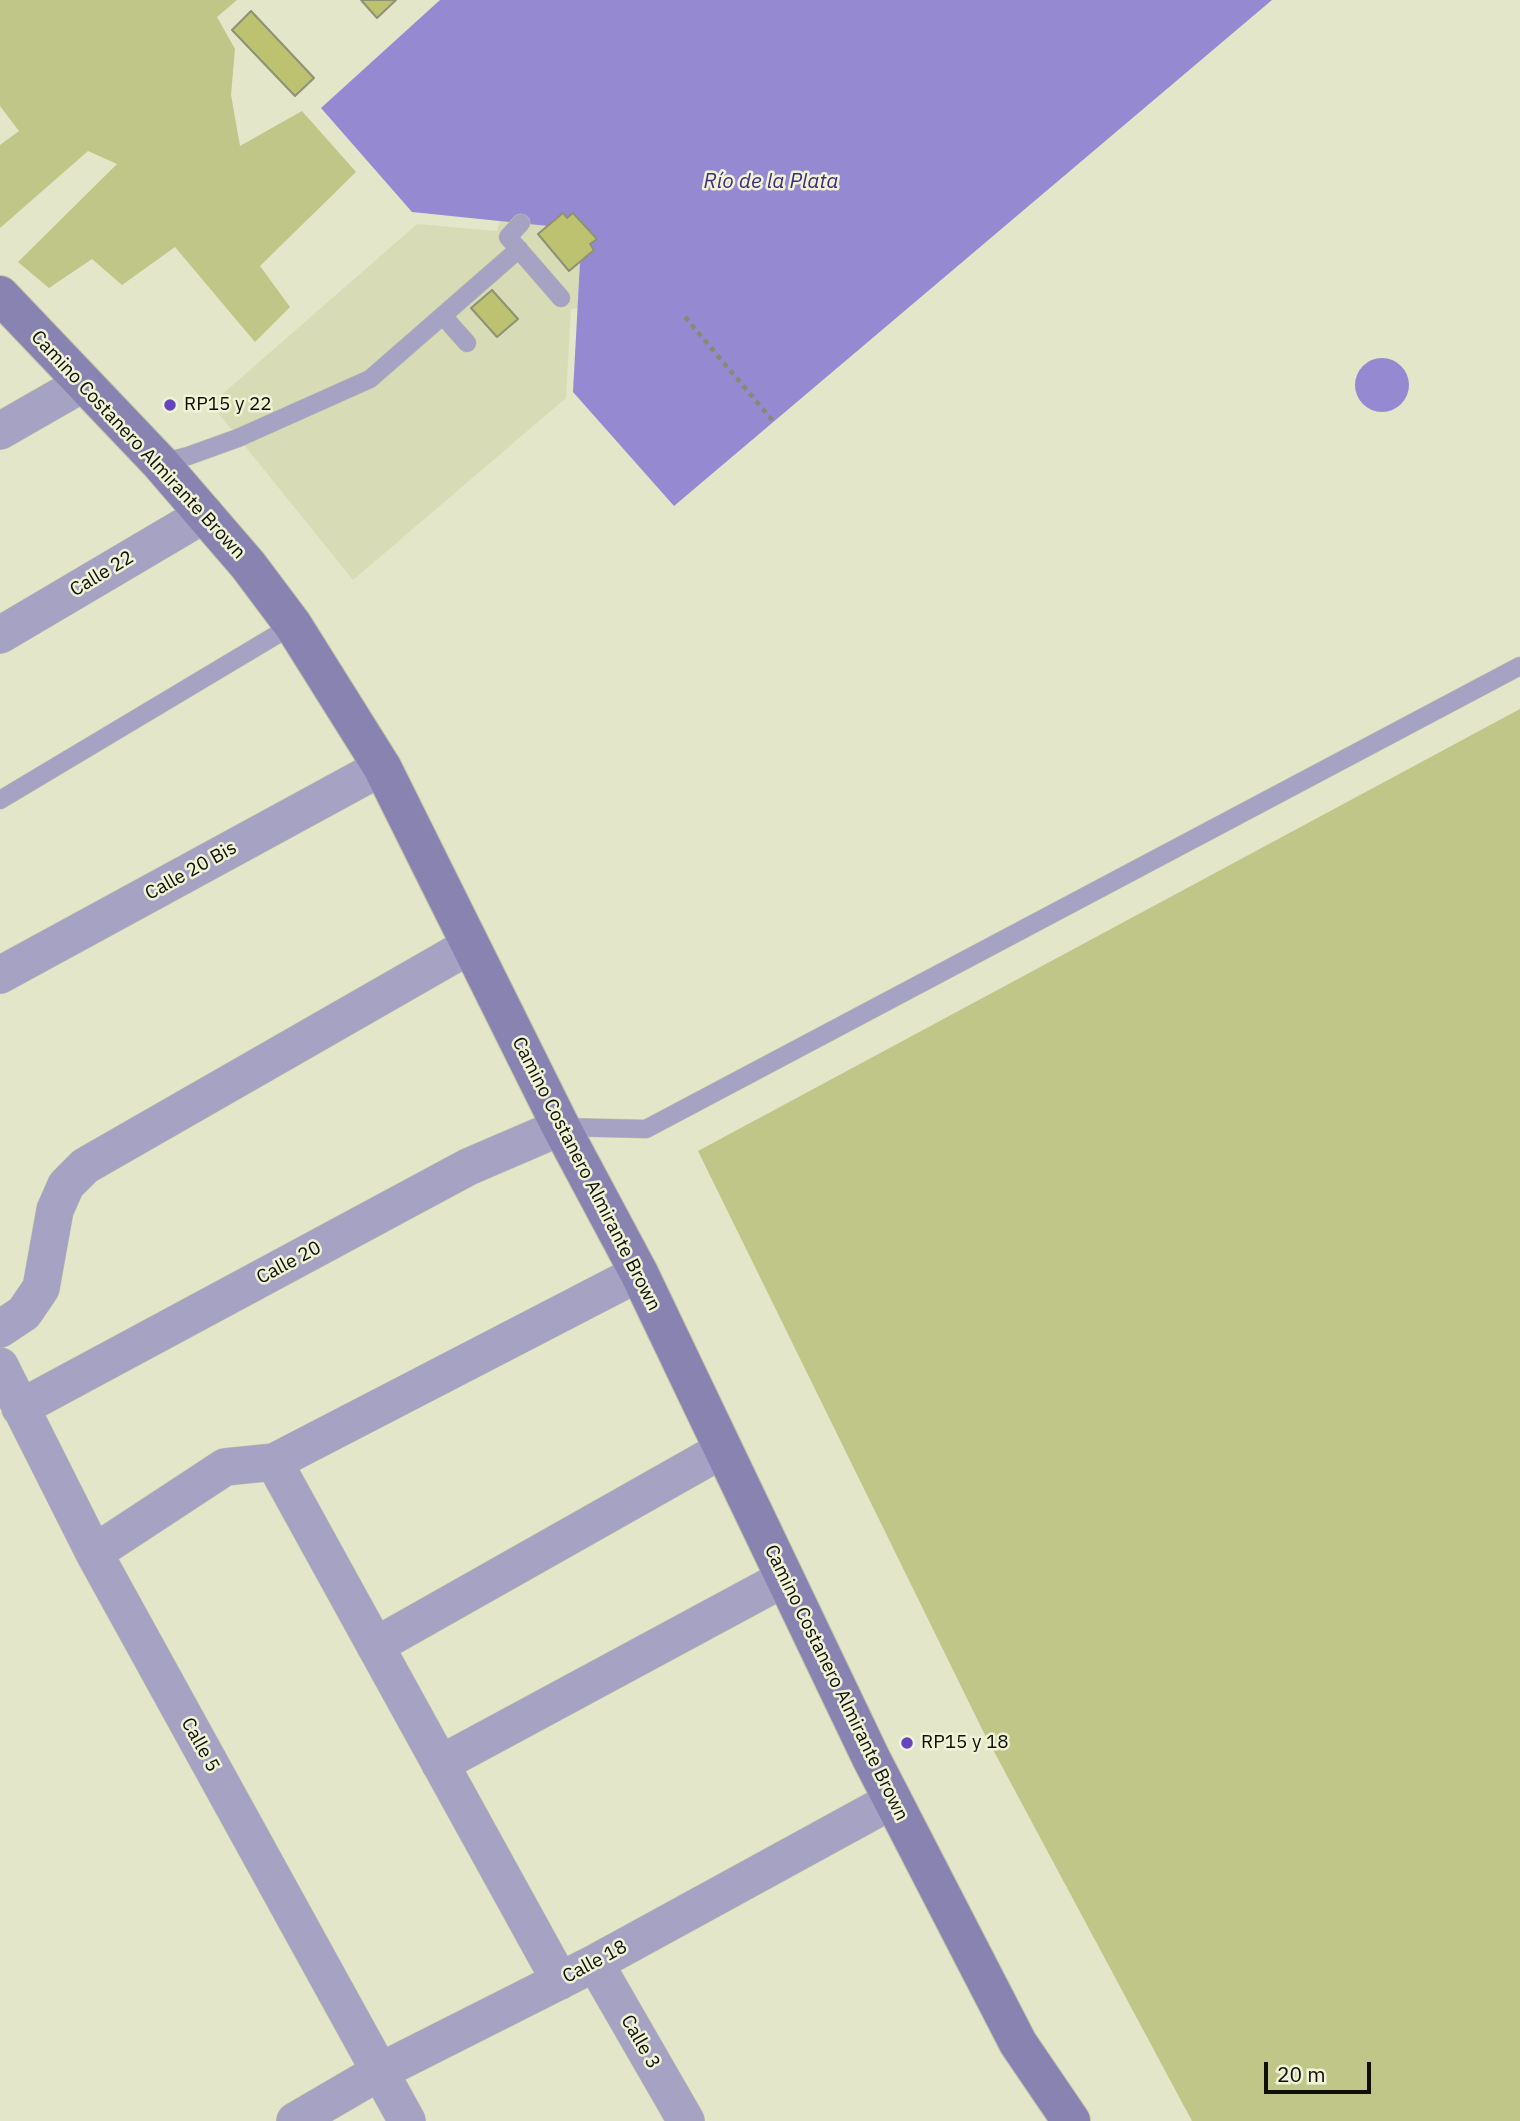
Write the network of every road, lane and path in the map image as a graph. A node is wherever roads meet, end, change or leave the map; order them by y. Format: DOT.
graph roads {
  1 [pos="521,223"];
  2 [pos="519,249"];
  3 [pos="0,295"];
  4 [pos="561,298"];
  5 [pos="443,316"];
  6 [pos="685,317"];
  7 [pos="467,343"];
  8 [pos="82,384"];
  9 [pos="773,421"];
  10 [pos="0,430"];
  11 [pos="160,463"];
  12 [pos="205,514"];
  13 [pos="293,625"];
  14 [pos="0,635"];
  15 [pos="1520,666"];
  16 [pos="382,767"];
  17 [pos="0,800"];
  18 [pos="469,946"];
  19 [pos="0,975"];
  20 [pos="561,1127"];
  21 [pos="639,1273"];
  22 [pos="0,1329"];
  23 [pos="0,1366"];
  24 [pos="20,1408"];
  25 [pos="722,1450"];
  26 [pos="274,1462"];
  27 [pos="94,1553"];
  28 [pos="785,1578"];
  29 [pos="375,1646"];
  30 [pos="440,1764"];
  31 [pos="893,1800"];
  32 [pos="595,1963"];
  33 [pos="560,1981"];
  34 [pos="379,2072"];
  35 [pos="295,2121"];
  36 [pos="407,2121"];
  37 [pos="685,2121"];
  38 [pos="1071,2121"];
  1 -- 2 [label="lane"];
  2 -- 4 [label="lane"];
  2 -- 5 [label="lane"];
  3 -- 8 [label="main road, Camino Costanero Almirante Brown"];
  5 -- 7 [label="lane"];
  5 -- 11 [label="lane"];
  6 -- 9 [label="path"];
  8 -- 10 [label="street"];
  8 -- 11 [label="main road, Camino Costanero Almirante Brown"];
  11 -- 12 [label="main road, Camino Costanero Almirante Brown"];
  12 -- 13 [label="main road, Camino Costanero Almirante Brown"];
  12 -- 14 [label="street, Calle 22"];
  13 -- 16 [label="main road, Camino Costanero Almirante Brown"];
  13 -- 17 [label="lane"];
  15 -- 20 [label="lane"];
  16 -- 18 [label="main road, Camino Costanero Almirante Brown"];
  16 -- 19 [label="street, Calle 20 Bis"];
  18 -- 20 [label="main road, Camino Costanero Almirante Brown"];
  18 -- 22 [label="street"];
  20 -- 21 [label="main road, Camino Costanero Almirante Brown"];
  20 -- 24 [label="street, Calle 20"];
  21 -- 25 [label="main road, Camino Costanero Almirante Brown"];
  21 -- 26 [label="street"];
  23 -- 24 [label="street, Calle 5"];
  24 -- 27 [label="street, Calle 5"];
  25 -- 28 [label="main road, Camino Costanero Almirante Brown"];
  25 -- 29 [label="street"];
  26 -- 27 [label="street"];
  26 -- 29 [label="street"];
  27 -- 34 [label="street, Calle 5"];
  28 -- 30 [label="street"];
  28 -- 31 [label="main road, Camino Costanero Almirante Brown"];
  29 -- 30 [label="street"];
  30 -- 33 [label="street"];
  31 -- 32 [label="street, Calle 18"];
  31 -- 38 [label="main road, Camino Costanero Almirante Brown"];
  32 -- 33 [label="street, Calle 18"];
  32 -- 37 [label="street, Calle 3"];
  33 -- 34 [label="street, Calle 18"];
  34 -- 35 [label="street, Calle 18"];
  34 -- 36 [label="street, Calle 5"];
}
